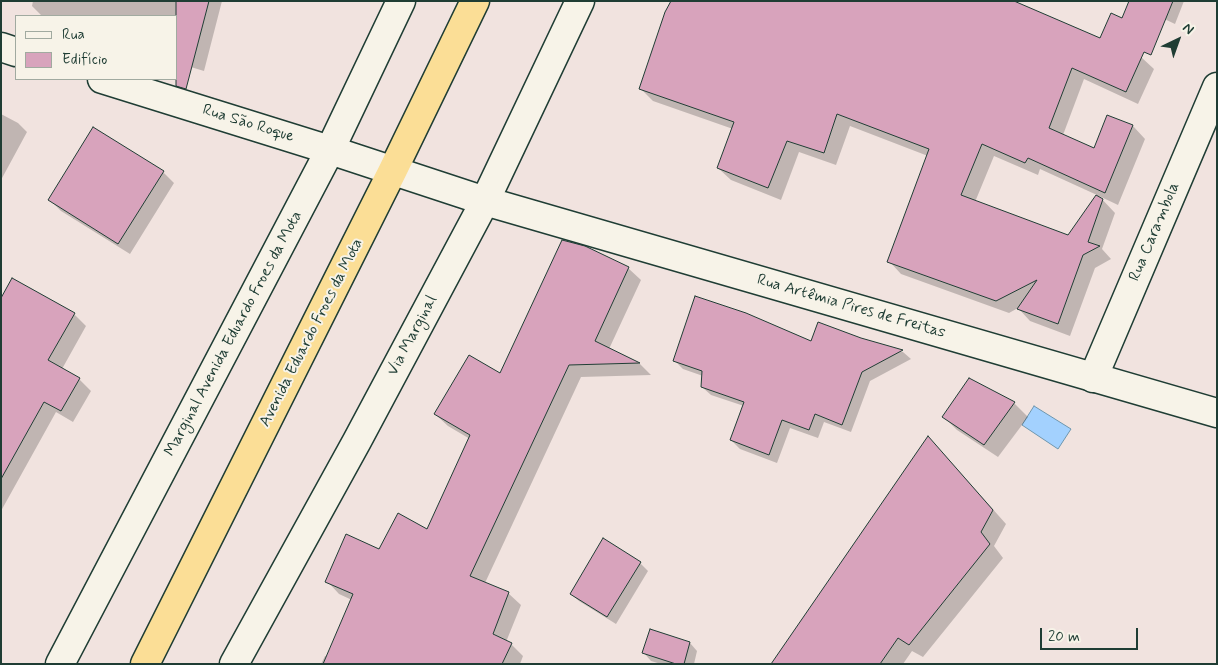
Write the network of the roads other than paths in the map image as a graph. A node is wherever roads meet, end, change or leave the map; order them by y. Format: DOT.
graph roads {
  1 [pos="401,1"];
  2 [pos="476,1"];
  3 [pos="580,1"];
  4 [pos="1,47"];
  5 [pos="15,52"];
  6 [pos="105,80"];
  7 [pos="1217,87"];
  8 [pos="330,150"];
  9 [pos="394,170"];
  10 [pos="485,201"];
  11 [pos="1093,378"];
  12 [pos="1217,413"];
  13 [pos="60,664"];
  14 [pos="145,664"];
  15 [pos="234,664"];
  1 -- 8 [label="street, Marginal Avenida Eduardo Froes da Mota"];
  2 -- 9 [label="highway, Avenida Eduardo Froes da Mota"];
  3 -- 10 [label="street, Via Marginal"];
  4 -- 5 [label="street"];
  6 -- 8 [label="street, Rua São Roque"];
  7 -- 11 [label="street, Rua Carambola"];
  8 -- 9 [label="street, Rua São Roque"];
  8 -- 13 [label="street, Marginal Avenida Eduardo Froes da Mota"];
  9 -- 10 [label="street, Rua Artêmia Pires de Freitas"];
  9 -- 14 [label="highway, Avenida Eduardo Froes da Mota"];
  10 -- 11 [label="street, Rua Artêmia Pires de Freitas"];
  10 -- 15 [label="street, Via Marginal"];
  11 -- 12 [label="street, Rua Artêmia Pires de Freitas"];
}
